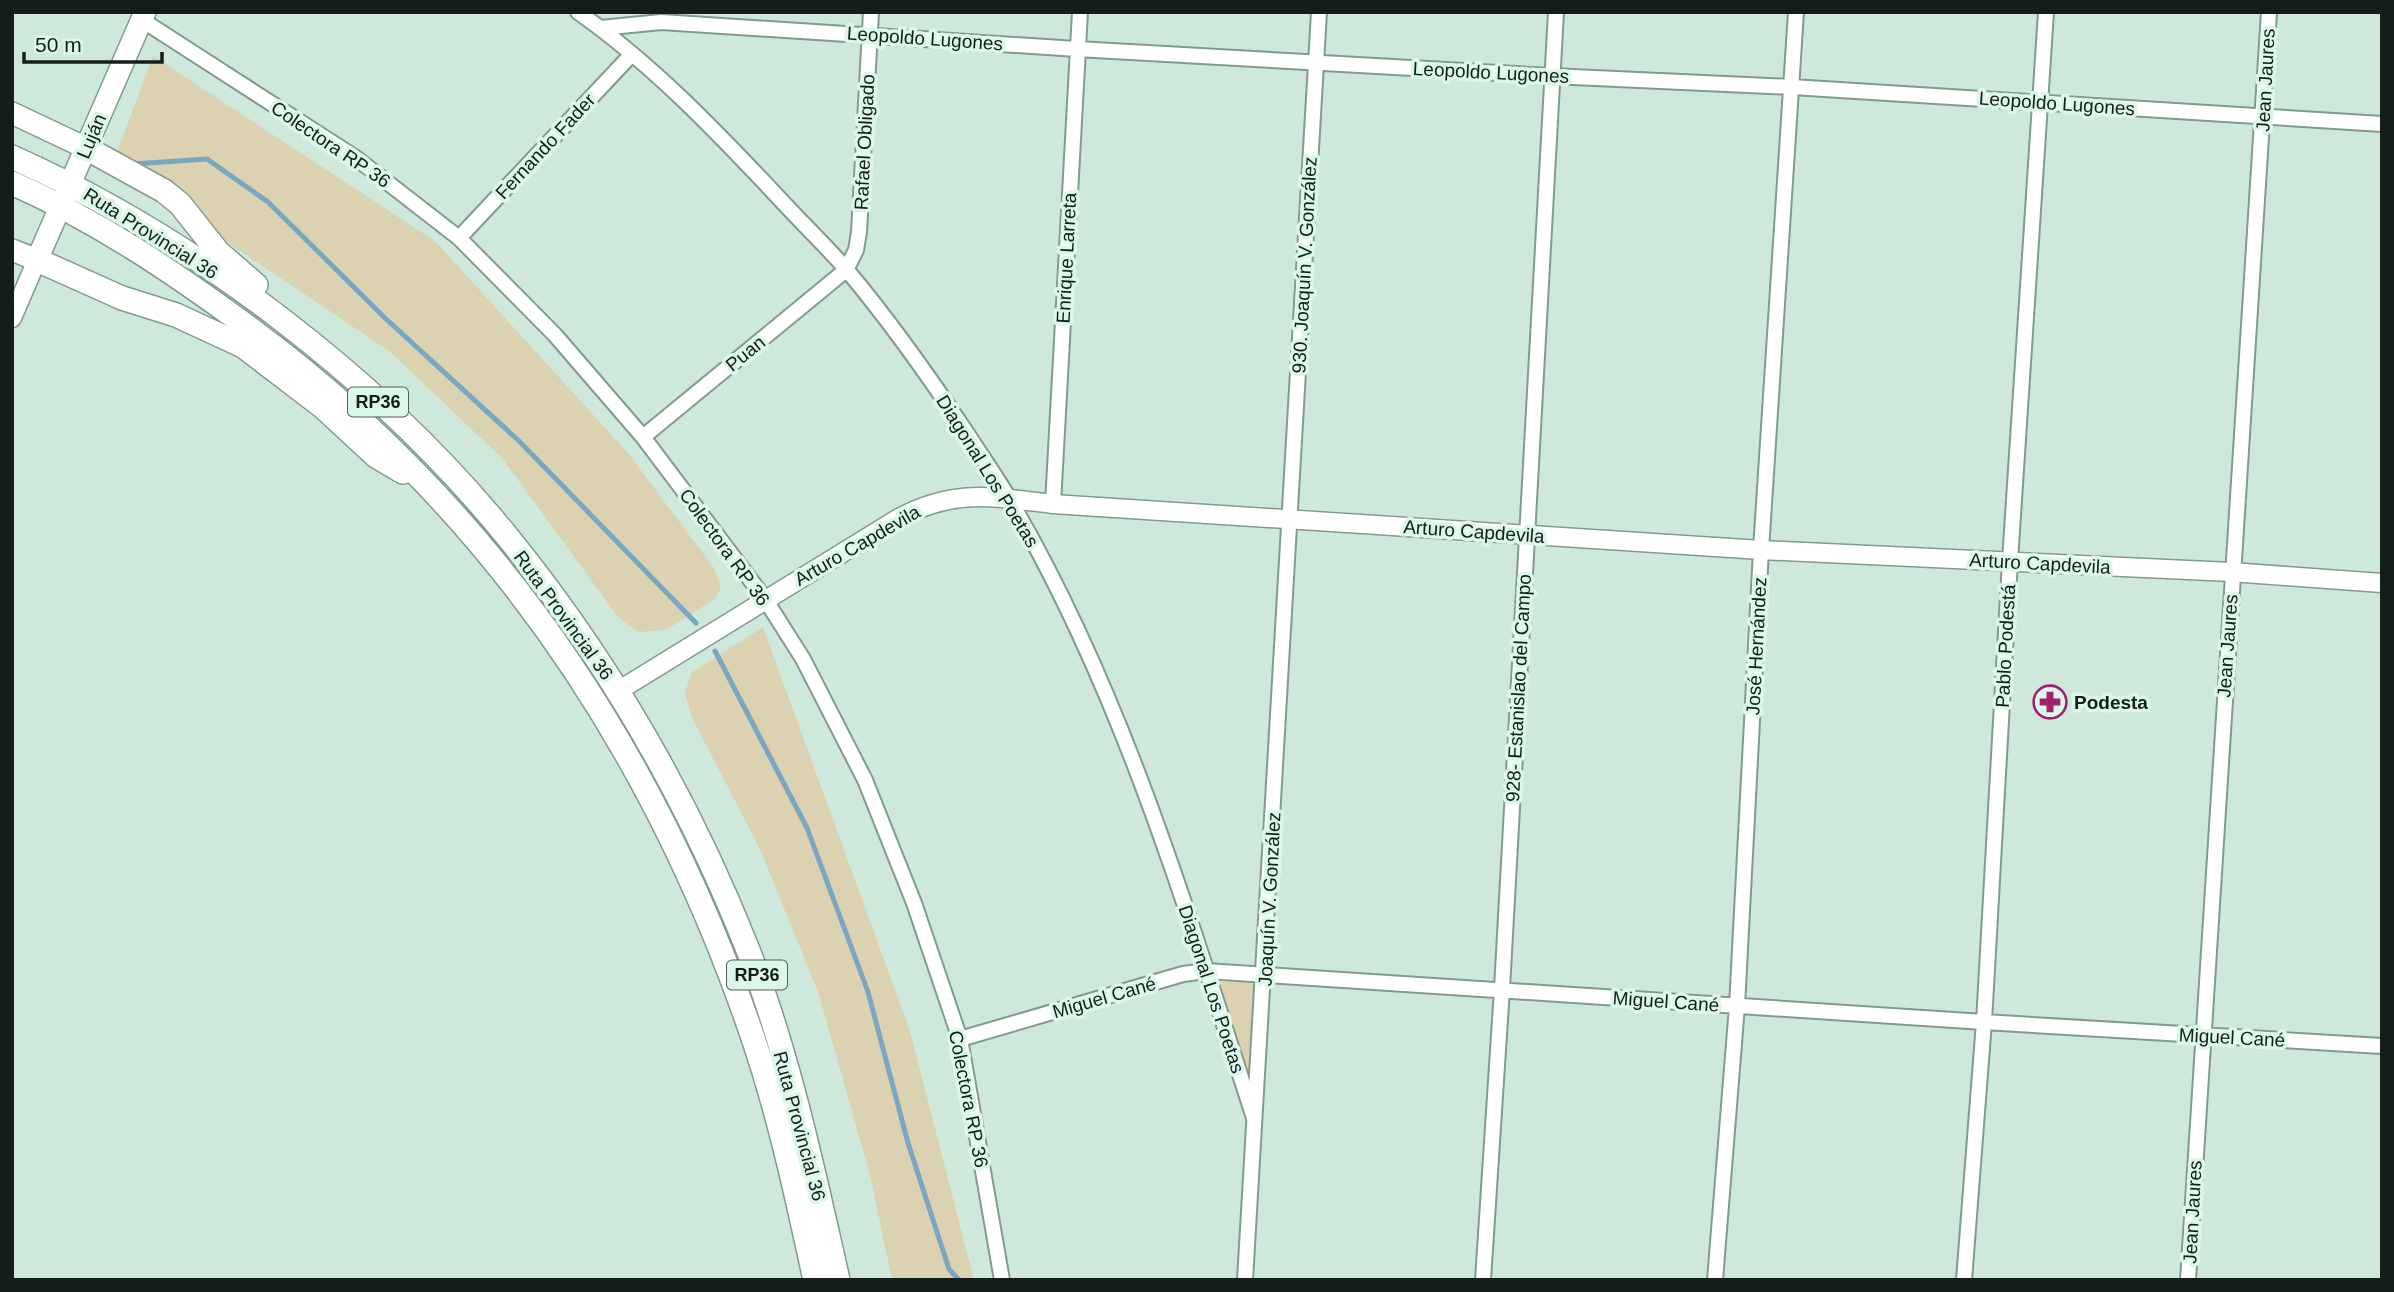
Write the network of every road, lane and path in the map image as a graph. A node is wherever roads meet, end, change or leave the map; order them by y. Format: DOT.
graph roads {
  1 [pos="578,12"];
  2 [pos="871,12"];
  3 [pos="1080,12"];
  4 [pos="1319,12"];
  5 [pos="1556,12"];
  6 [pos="1796,12"];
  7 [pos="2046,12"];
  8 [pos="2269,12"];
  9 [pos="144,16"];
  10 [pos="661,17"];
  11 [pos="601,28"];
  12 [pos="870,34"];
  13 [pos="1077,49"];
  14 [pos="632,54"];
  15 [pos="1315,61"];
  16 [pos="1551,76"];
  17 [pos="1792,87"];
  18 [pos="2040,102"];
  19 [pos="12,113"];
  20 [pos="2263,118"];
  21 [pos="2382,124"];
  22 [pos="86,148"];
  23 [pos="12,157"];
  24 [pos="12,183"];
  25 [pos="72,184"];
  26 [pos="61,205"];
  27 [pos="459,238"];
  28 [pos="12,250"];
  29 [pos="37,260"];
  30 [pos="846,270"];
  31 [pos="12,318"];
  32 [pos="335,363"];
  33 [pos="643,437"];
  34 [pos="432,490"];
  35 [pos="1010,499"];
  36 [pos="1053,504"];
  37 [pos="1290,518"];
  38 [pos="1526,535"];
  39 [pos="1761,550"];
  40 [pos="2010,561"];
  41 [pos="2231,572"];
  42 [pos="2382,583"];
  43 [pos="765,599"];
  44 [pos="618,691"];
  45 [pos="1206,971"];
  46 [pos="1265,974"];
  47 [pos="1502,989"];
  48 [pos="1737,1006"];
  49 [pos="1984,1023"];
  50 [pos="2202,1035"];
  51 [pos="960,1039"];
  52 [pos="2382,1046"];
  53 [pos="1254,1118"];
  54 [pos="815,1280"];
  55 [pos="838,1280"];
  56 [pos="1002,1280"];
  57 [pos="1245,1280"];
  58 [pos="1483,1280"];
  59 [pos="1715,1280"];
  60 [pos="1964,1280"];
  61 [pos="2188,1280"];
  1 -- 11 [label="street, Diagonal Los Poetas"];
  2 -- 12 [label="street, Rafael Obligado"];
  3 -- 13 [label="street, Enrique Larreta"];
  4 -- 15 [label="street, 930. Joaquín V. González"];
  5 -- 16 [label="street, 928- Estanislao del Campo"];
  6 -- 17 [label="street, José Hernández"];
  7 -- 18 [label="street, Pablo Podestá"];
  8 -- 20 [label="street, Jean Jaures"];
  9 -- 22 [label="main road, Luján"];
  9 -- 27 [label="street, Colectora RP 36"];
  10 -- 11 [label="street, Leopoldo Lugones"];
  10 -- 12 [label="street, Leopoldo Lugones"];
  11 -- 14 [label="street, Diagonal Los Poetas"];
  12 -- 13 [label="street, Leopoldo Lugones"];
  12 -- 30 [label="street, Rafael Obligado"];
  13 -- 15 [label="street, Leopoldo Lugones"];
  13 -- 36 [label="street, Enrique Larreta"];
  14 -- 27 [label="street, Fernando Fader"];
  14 -- 30 [label="street, Diagonal Los Poetas"];
  15 -- 16 [label="street, Leopoldo Lugones"];
  15 -- 37 [label="street, 930. Joaquín V. González"];
  16 -- 17 [label="street, Leopoldo Lugones"];
  16 -- 38 [label="street, 928- Estanislao del Campo"];
  17 -- 18 [label="street, Leopoldo Lugones"];
  17 -- 39 [label="street, José Hernández"];
  18 -- 20 [label="street, Leopoldo Lugones"];
  18 -- 40 [label="street, Pablo Podestá"];
  19 -- 22 [label="main road"];
  20 -- 21 [label="street, Leopoldo Lugones"];
  20 -- 41 [label="street, Jean Jaures"];
  22 -- 25 [label="main road, Luján"];
  22 -- 32 [label="main road"];
  23 -- 25 [label="main road, Ruta Provincial 36 / RP36"];
  24 -- 26 [label="main road, Ruta Provincial 36 / RP36"];
  25 -- 26 [label="main road, Luján"];
  25 -- 32 [label="main road, Ruta Provincial 36 / RP36"];
  26 -- 29 [label="main road, Luján"];
  26 -- 34 [label="main road, Ruta Provincial 36 / RP36"];
  27 -- 33 [label="street, Colectora RP 36"];
  28 -- 29 [label="main road"];
  29 -- 31 [label="street"];
  29 -- 34 [label="main road"];
  30 -- 33 [label="street, Puan"];
  30 -- 35 [label="street, Diagonal Los Poetas"];
  32 -- 44 [label="main road, Ruta Provincial 36 / RP36"];
  33 -- 43 [label="street, Colectora RP 36"];
  34 -- 54 [label="main road, Ruta Provincial 36 / RP36"];
  35 -- 36 [label="street, Arturo Capdevila"];
  35 -- 43 [label="street, Arturo Capdevila"];
  35 -- 45 [label="street, Diagonal Los Poetas"];
  36 -- 37 [label="street, Arturo Capdevila"];
  37 -- 38 [label="street, Arturo Capdevila"];
  37 -- 46 [label="street, Joaquín V. González"];
  38 -- 39 [label="street, Arturo Capdevila"];
  38 -- 47 [label="street, 928- Estanislao del Campo"];
  39 -- 40 [label="street, Arturo Capdevila"];
  39 -- 48 [label="street, José Hernández"];
  40 -- 41 [label="street, Arturo Capdevila"];
  40 -- 49 [label="street, Pablo Podestá"];
  41 -- 42 [label="street, Arturo Capdevila"];
  41 -- 50 [label="street, Jean Jaures"];
  43 -- 44 [label="street, Arturo Capdevila"];
  43 -- 51 [label="street, Colectora RP 36"];
  44 -- 55 [label="main road, Ruta Provincial 36 / RP36"];
  45 -- 46 [label="street, Miguel Cané"];
  45 -- 51 [label="street, Miguel Cané"];
  45 -- 53 [label="street, Diagonal Los Poetas"];
  46 -- 47 [label="street, Miguel Cané"];
  46 -- 53 [label="street, Joaquín V. González"];
  47 -- 48 [label="street, Miguel Cané"];
  47 -- 58 [label="street, 928- Estanislao del Campo"];
  48 -- 49 [label="street, Miguel Cané"];
  48 -- 59 [label="street, José Hernández"];
  49 -- 50 [label="street, Miguel Cané"];
  49 -- 60 [label="street, Pablo Podestá"];
  50 -- 52 [label="street, Miguel Cané"];
  50 -- 61 [label="street, Jean Jaures"];
  51 -- 56 [label="street, Colectora RP 36"];
  53 -- 57 [label="street, Joaquín V. González"];
}
